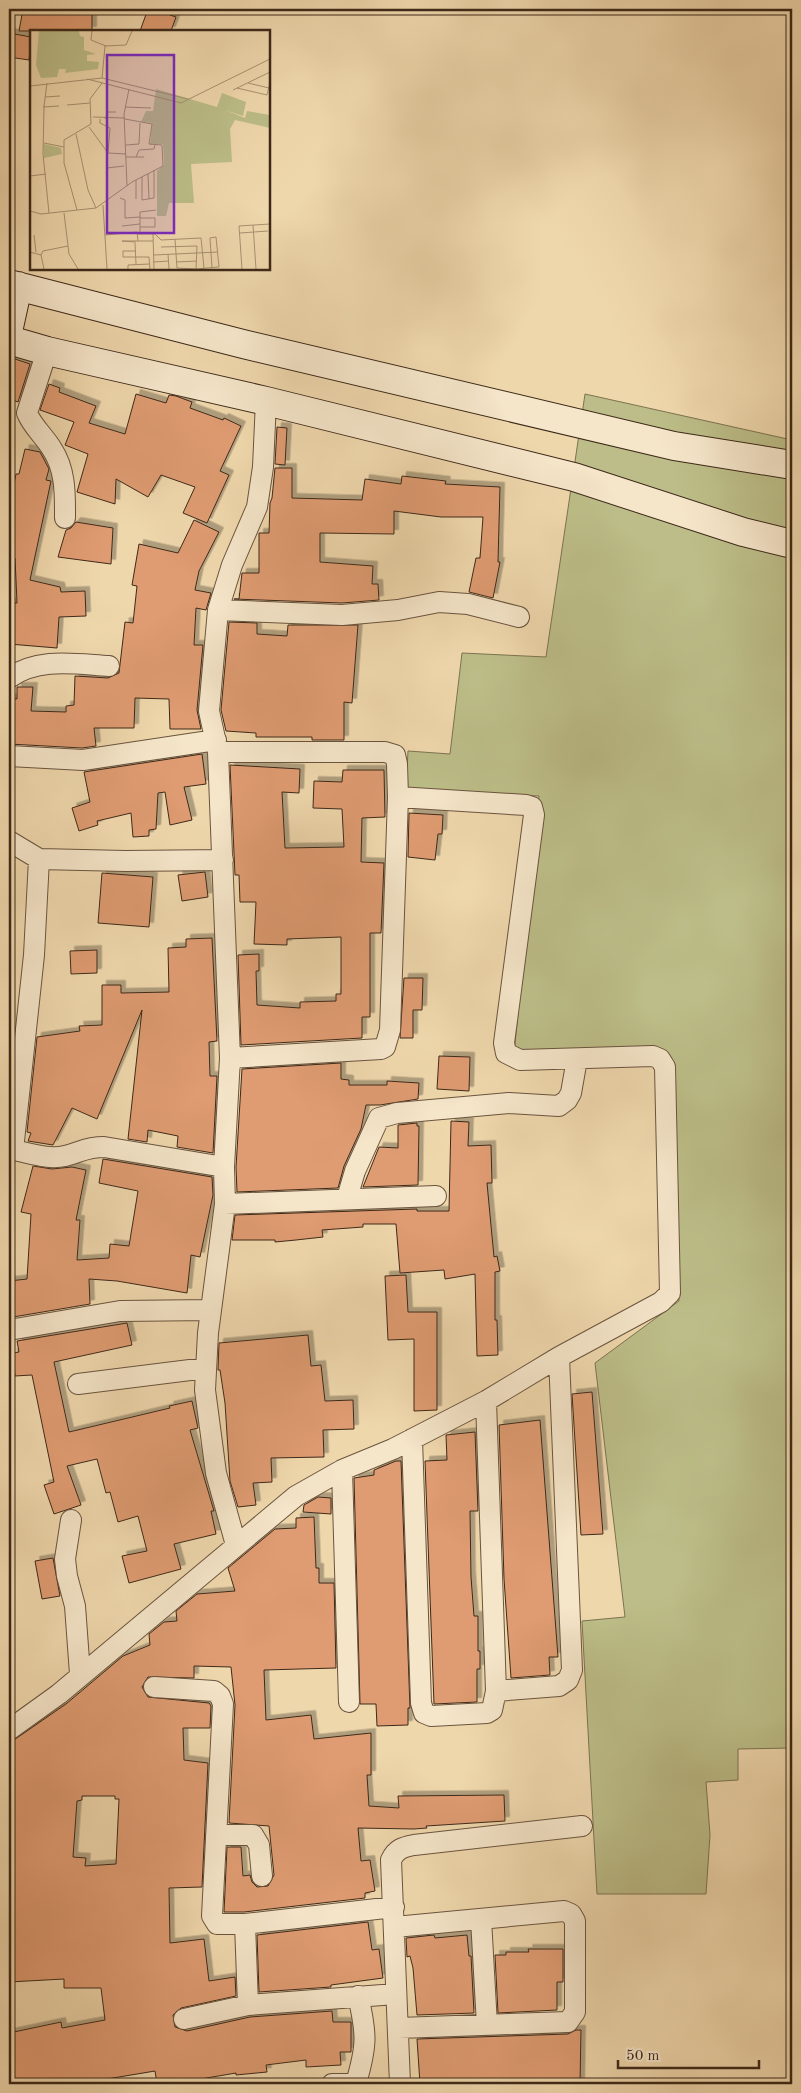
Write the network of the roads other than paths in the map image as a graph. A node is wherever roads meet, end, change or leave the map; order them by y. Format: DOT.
graph roads {
  1 [pos="13,285"];
  2 [pos="9,327"];
  3 [pos="9,340"];
  4 [pos="47,351"];
  5 [pos="266,401"];
  6 [pos="792,465"];
  7 [pos="65,518"];
  8 [pos="792,544"];
  9 [pos="218,610"];
  10 [pos="519,616"];
  11 [pos="109,666"];
  12 [pos="9,678"];
  13 [pos="217,746"];
  14 [pos="9,756"];
  15 [pos="398,797"];
  16 [pos="9,841"];
  17 [pos="39,858"];
  18 [pos="223,860"];
  19 [pos="17,1037"];
  20 [pos="230,1058"];
  21 [pos="576,1058"];
  22 [pos="11,1149"];
  23 [pos="224,1167"];
  24 [pos="436,1196"];
  25 [pos="347,1198"];
  26 [pos="225,1204"];
  27 [pos="211,1310"];
  28 [pos="9,1330"];
  29 [pos="559,1357"];
  30 [pos="206,1368"];
  31 [pos="78,1384"];
  32 [pos="486,1401"];
  33 [pos="412,1439"];
  34 [pos="342,1470"];
  35 [pos="71,1520"];
  36 [pos="236,1545"];
  37 [pos="80,1674"];
  38 [pos="154,1687"];
  39 [pos="496,1691"];
  40 [pos="349,1702"];
  41 [pos="9,1730"];
  42 [pos="582,1826"];
  43 [pos="216,1835"];
  44 [pos="262,1876"];
  45 [pos="394,1907"];
  46 [pos="481,1919"];
  47 [pos="245,1924"];
  48 [pos="394,1928"];
  49 [pos="396,1994"];
  50 [pos="358,1996"];
  51 [pos="248,2004"];
  52 [pos="184,2019"];
  53 [pos="487,2025"];
  54 [pos="399,2028"];
  55 [pos="332,2084"];
  56 [pos="357,2084"];
  57 [pos="400,2084"];
  1 -- 2 [label="street"];
  1 -- 6 [label="street"];
  3 -- 4 [label="street"];
  4 -- 5 [label="street"];
  4 -- 7 [label="street"];
  5 -- 8 [label="street"];
  5 -- 9 [label="street"];
  9 -- 10 [label="street"];
  9 -- 13 [label="street"];
  11 -- 12 [label="street"];
  13 -- 14 [label="street"];
  13 -- 15 [label="street"];
  13 -- 18 [label="street"];
  15 -- 20 [label="street"];
  15 -- 21 [label="street"];
  16 -- 17 [label="street"];
  17 -- 18 [label="street"];
  17 -- 19 [label="street"];
  18 -- 20 [label="street"];
  19 -- 22 [label="street"];
  20 -- 23 [label="street"];
  21 -- 25 [label="street"];
  21 -- 29 [label="street"];
  22 -- 23 [label="street"];
  23 -- 26 [label="street"];
  24 -- 25 [label="street"];
  25 -- 26 [label="street"];
  26 -- 27 [label="street"];
  27 -- 28 [label="street"];
  27 -- 30 [label="street"];
  29 -- 32 [label="street"];
  29 -- 39 [label="street"];
  30 -- 31 [label="street"];
  30 -- 36 [label="street"];
  32 -- 33 [label="street"];
  32 -- 39 [label="street"];
  33 -- 34 [label="street"];
  33 -- 39 [label="street"];
  34 -- 36 [label="street"];
  34 -- 40 [label="street"];
  35 -- 37 [label="street"];
  36 -- 37 [label="street"];
  37 -- 41 [label="street"];
  38 -- 43 [label="street"];
  42 -- 45 [label="street"];
  43 -- 44 [label="street"];
  43 -- 47 [label="street"];
  45 -- 47 [label="street"];
  45 -- 48 [label="street"];
  46 -- 48 [label="street"];
  46 -- 53 [label="street"];
  46 -- 53 [label="street"];
  47 -- 51 [label="street"];
  48 -- 49 [label="street"];
  49 -- 50 [label="street"];
  49 -- 54 [label="street"];
  50 -- 51 [label="street"];
  50 -- 56 [label="street"];
  51 -- 52 [label="street"];
  53 -- 54 [label="street"];
  54 -- 57 [label="street"];
  55 -- 56 [label="street"];
}
